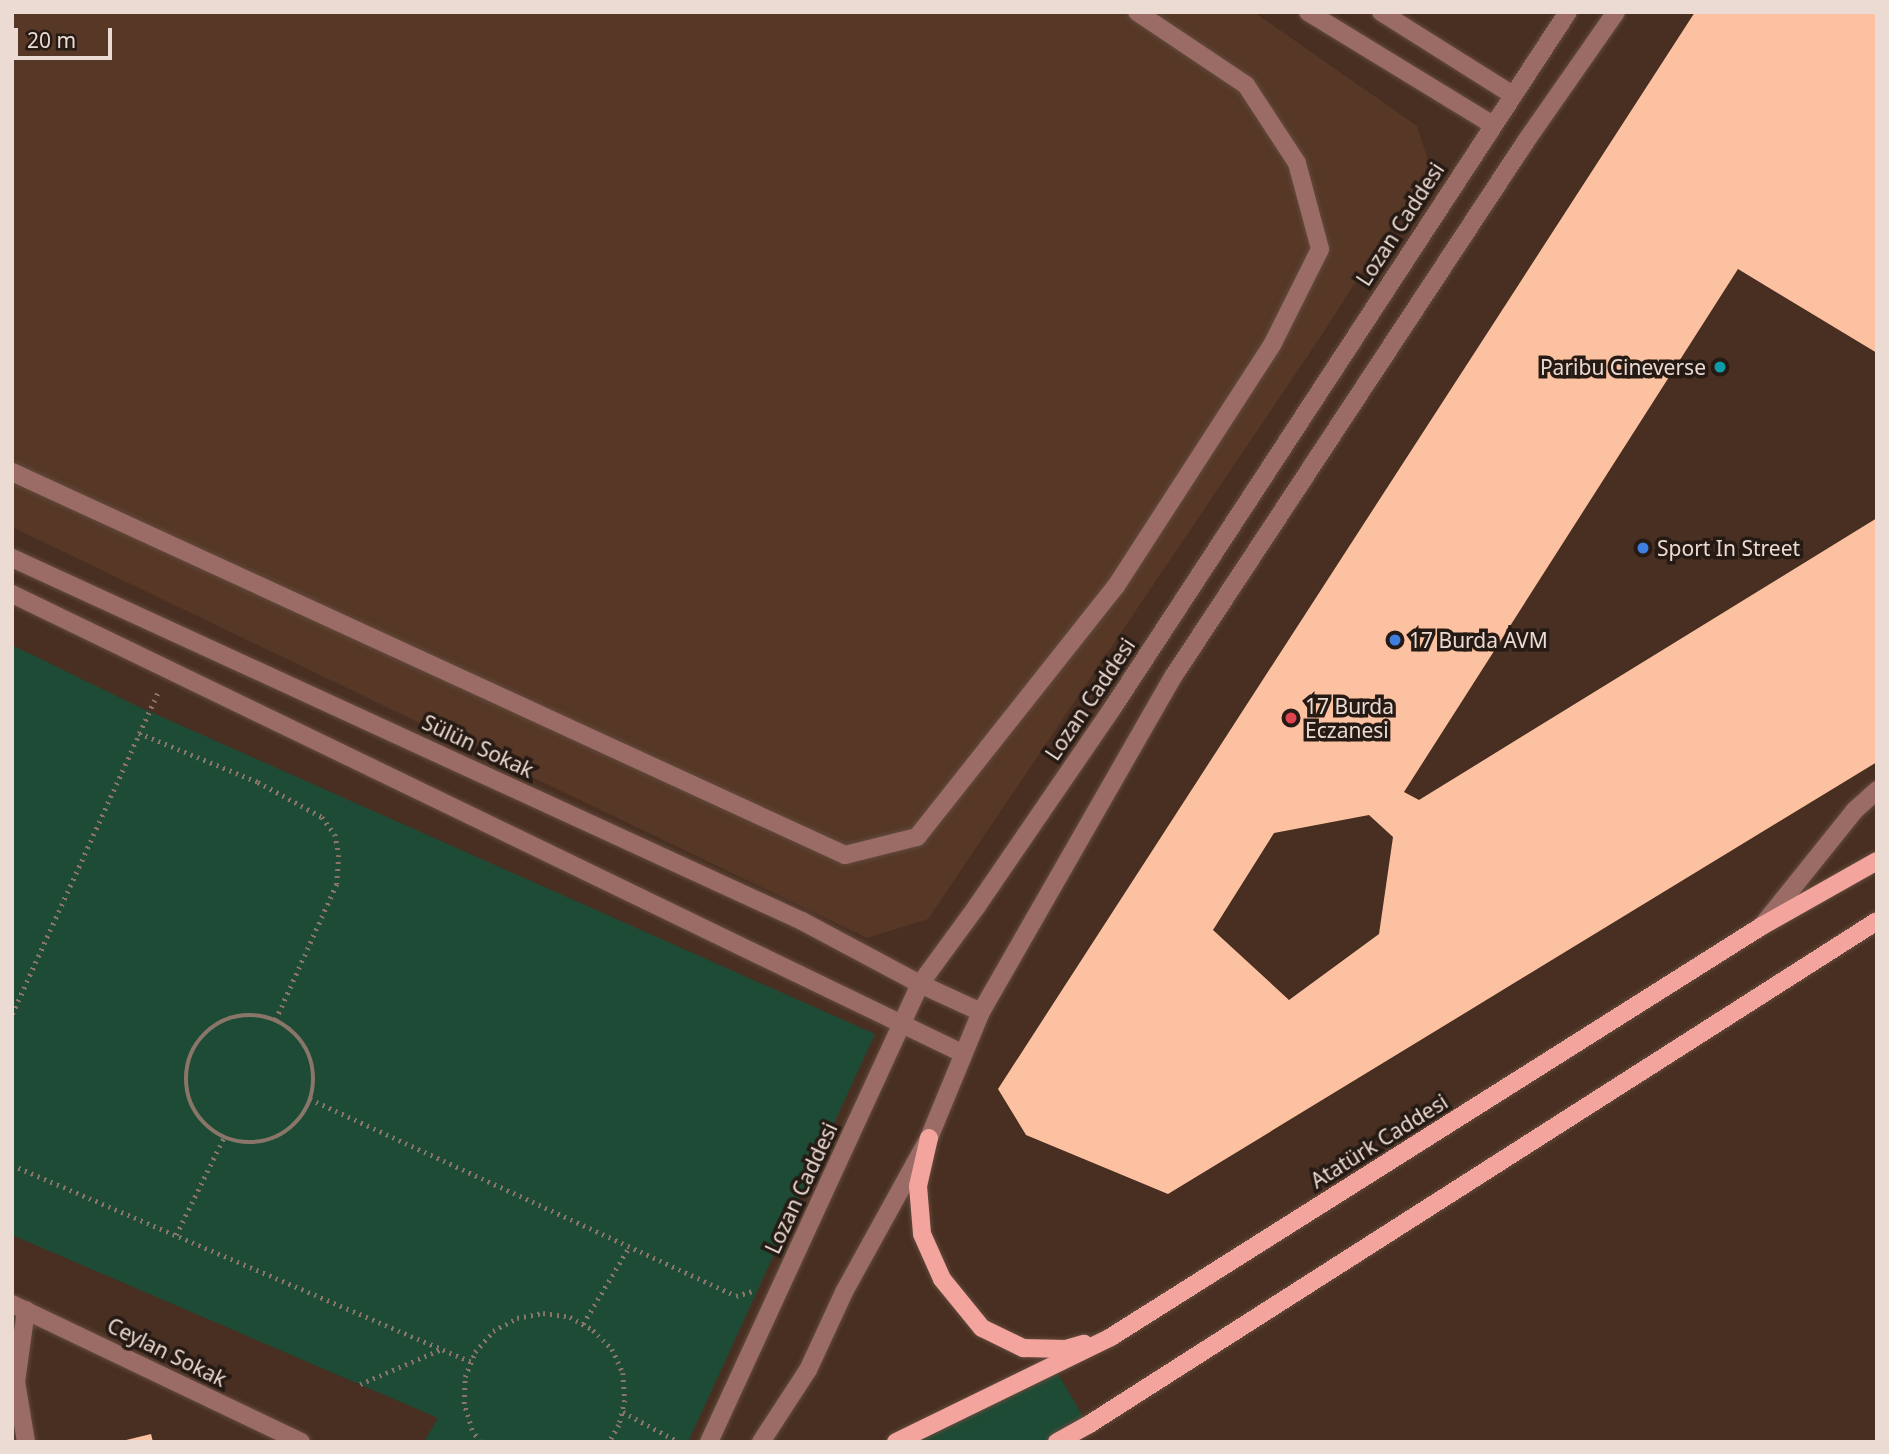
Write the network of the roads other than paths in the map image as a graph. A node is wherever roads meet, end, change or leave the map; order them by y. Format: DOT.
graph roads {
  1 [pos="1137,12"];
  2 [pos="1308,12"];
  3 [pos="1381,12"];
  4 [pos="1568,12"];
  5 [pos="1616,12"];
  6 [pos="1513,95"];
  7 [pos="1493,125"];
  8 [pos="12,472"];
  9 [pos="12,558"];
  10 [pos="12,594"];
  11 [pos="1877,790"];
  12 [pos="1877,861"];
  13 [pos="1877,920"];
  14 [pos="1762,926"];
  15 [pos="920,984"];
  16 [pos="981,1012"];
  17 [pos="901,1025"];
  18 [pos="962,1053"];
  19 [pos="929,1138"];
  20 [pos="19,1307"];
  21 [pos="1111,1337"];
  22 [pos="1085,1435"];
  23 [pos="26,1442"];
  24 [pos="301,1442"];
  25 [pos="709,1442"];
  26 [pos="761,1442"];
  27 [pos="896,1442"];
  28 [pos="1057,1442"];
  1 -- 8 [label="street"];
  2 -- 7 [label="street"];
  3 -- 6 [label="street"];
  4 -- 6 [label="street, Lozan Caddesi"];
  5 -- 16 [label="street"];
  6 -- 7 [label="street, Lozan Caddesi"];
  7 -- 15 [label="street, Lozan Caddesi"];
  9 -- 15 [label="street, Sülün Sokak"];
  10 -- 17 [label="street"];
  11 -- 14 [label="street"];
  12 -- 14 [label="main road, Atatürk Caddesi"];
  13 -- 22 [label="main road"];
  14 -- 21 [label="main road, Atatürk Caddesi"];
  15 -- 16 [label="street, Sülün Sokak"];
  15 -- 17 [label="street, Lozan Caddesi"];
  16 -- 18 [label="street"];
  17 -- 18 [label="street"];
  17 -- 25 [label="street, Lozan Caddesi"];
  18 -- 19 [label="street"];
  19 -- 21 [label="main road"];
  19 -- 26 [label="street"];
  20 -- 23 [label="street"];
  20 -- 24 [label="street, Ceylan Sokak"];
  21 -- 27 [label="main road, Atatürk Caddesi"];
  22 -- 28 [label="main road"];
}
